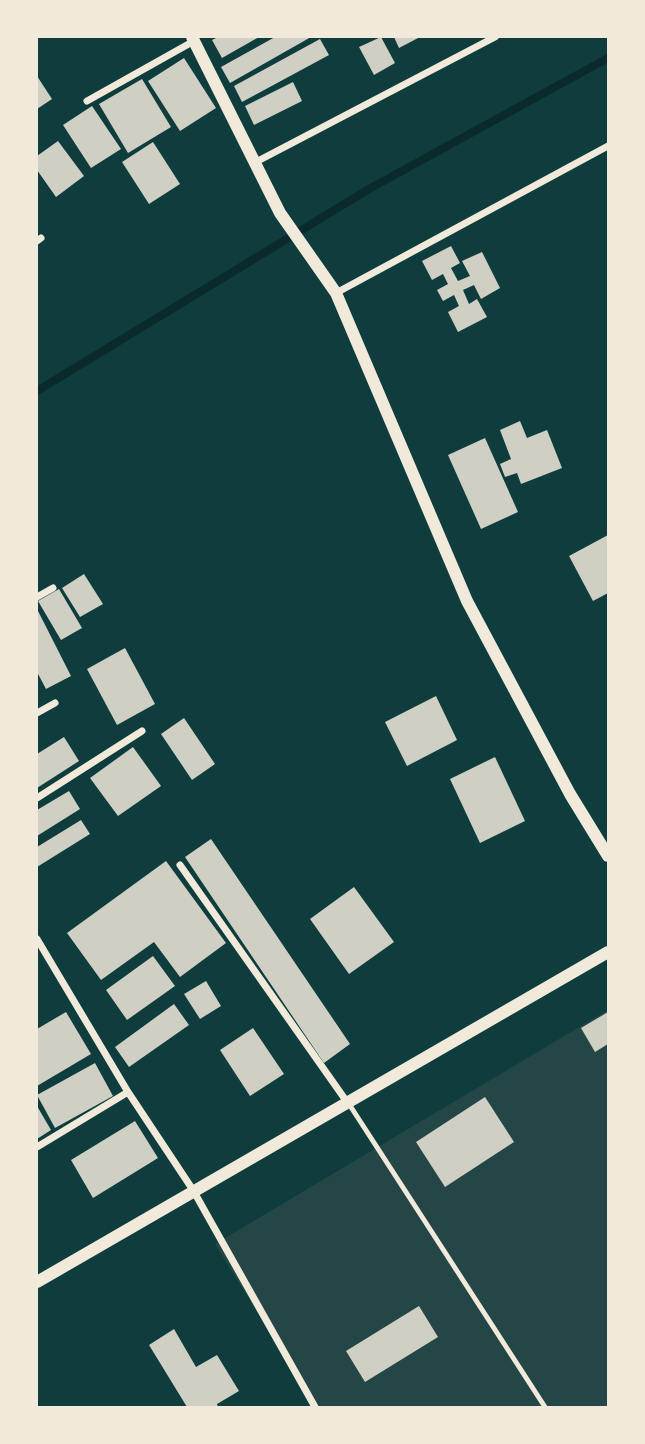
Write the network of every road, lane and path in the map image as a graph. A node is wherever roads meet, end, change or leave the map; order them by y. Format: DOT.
graph roads {
  1 [pos="495,37"];
  2 [pos="193,39"];
  3 [pos="87,101"];
  4 [pos="608,146"];
  5 [pos="254,163"];
  6 [pos="336,293"];
  7 [pos="53,588"];
  8 [pos="37,597"];
  9 [pos="55,703"];
  10 [pos="37,713"];
  11 [pos="142,731"];
  12 [pos="37,798"];
  13 [pos="608,856"];
  14 [pos="180,865"];
  15 [pos="37,939"];
  16 [pos="608,952"];
  17 [pos="128,1092"];
  18 [pos="347,1102"];
  19 [pos="37,1147"];
  20 [pos="193,1190"];
  21 [pos="37,1282"];
  22 [pos="315,1407"];
  23 [pos="545,1407"];
  1 -- 5 [label="street"];
  2 -- 3 [label="street"];
  2 -- 5 [label="street"];
  4 -- 6 [label="street"];
  5 -- 6 [label="street"];
  6 -- 13 [label="street"];
  7 -- 8 [label="street"];
  9 -- 10 [label="street"];
  11 -- 12 [label="street"];
  14 -- 18 [label="street"];
  15 -- 17 [label="street"];
  16 -- 18 [label="street"];
  17 -- 19 [label="street"];
  17 -- 20 [label="street"];
  18 -- 20 [label="street"];
  18 -- 23 [label="lane"];
  20 -- 21 [label="street"];
  20 -- 22 [label="street"];
}
